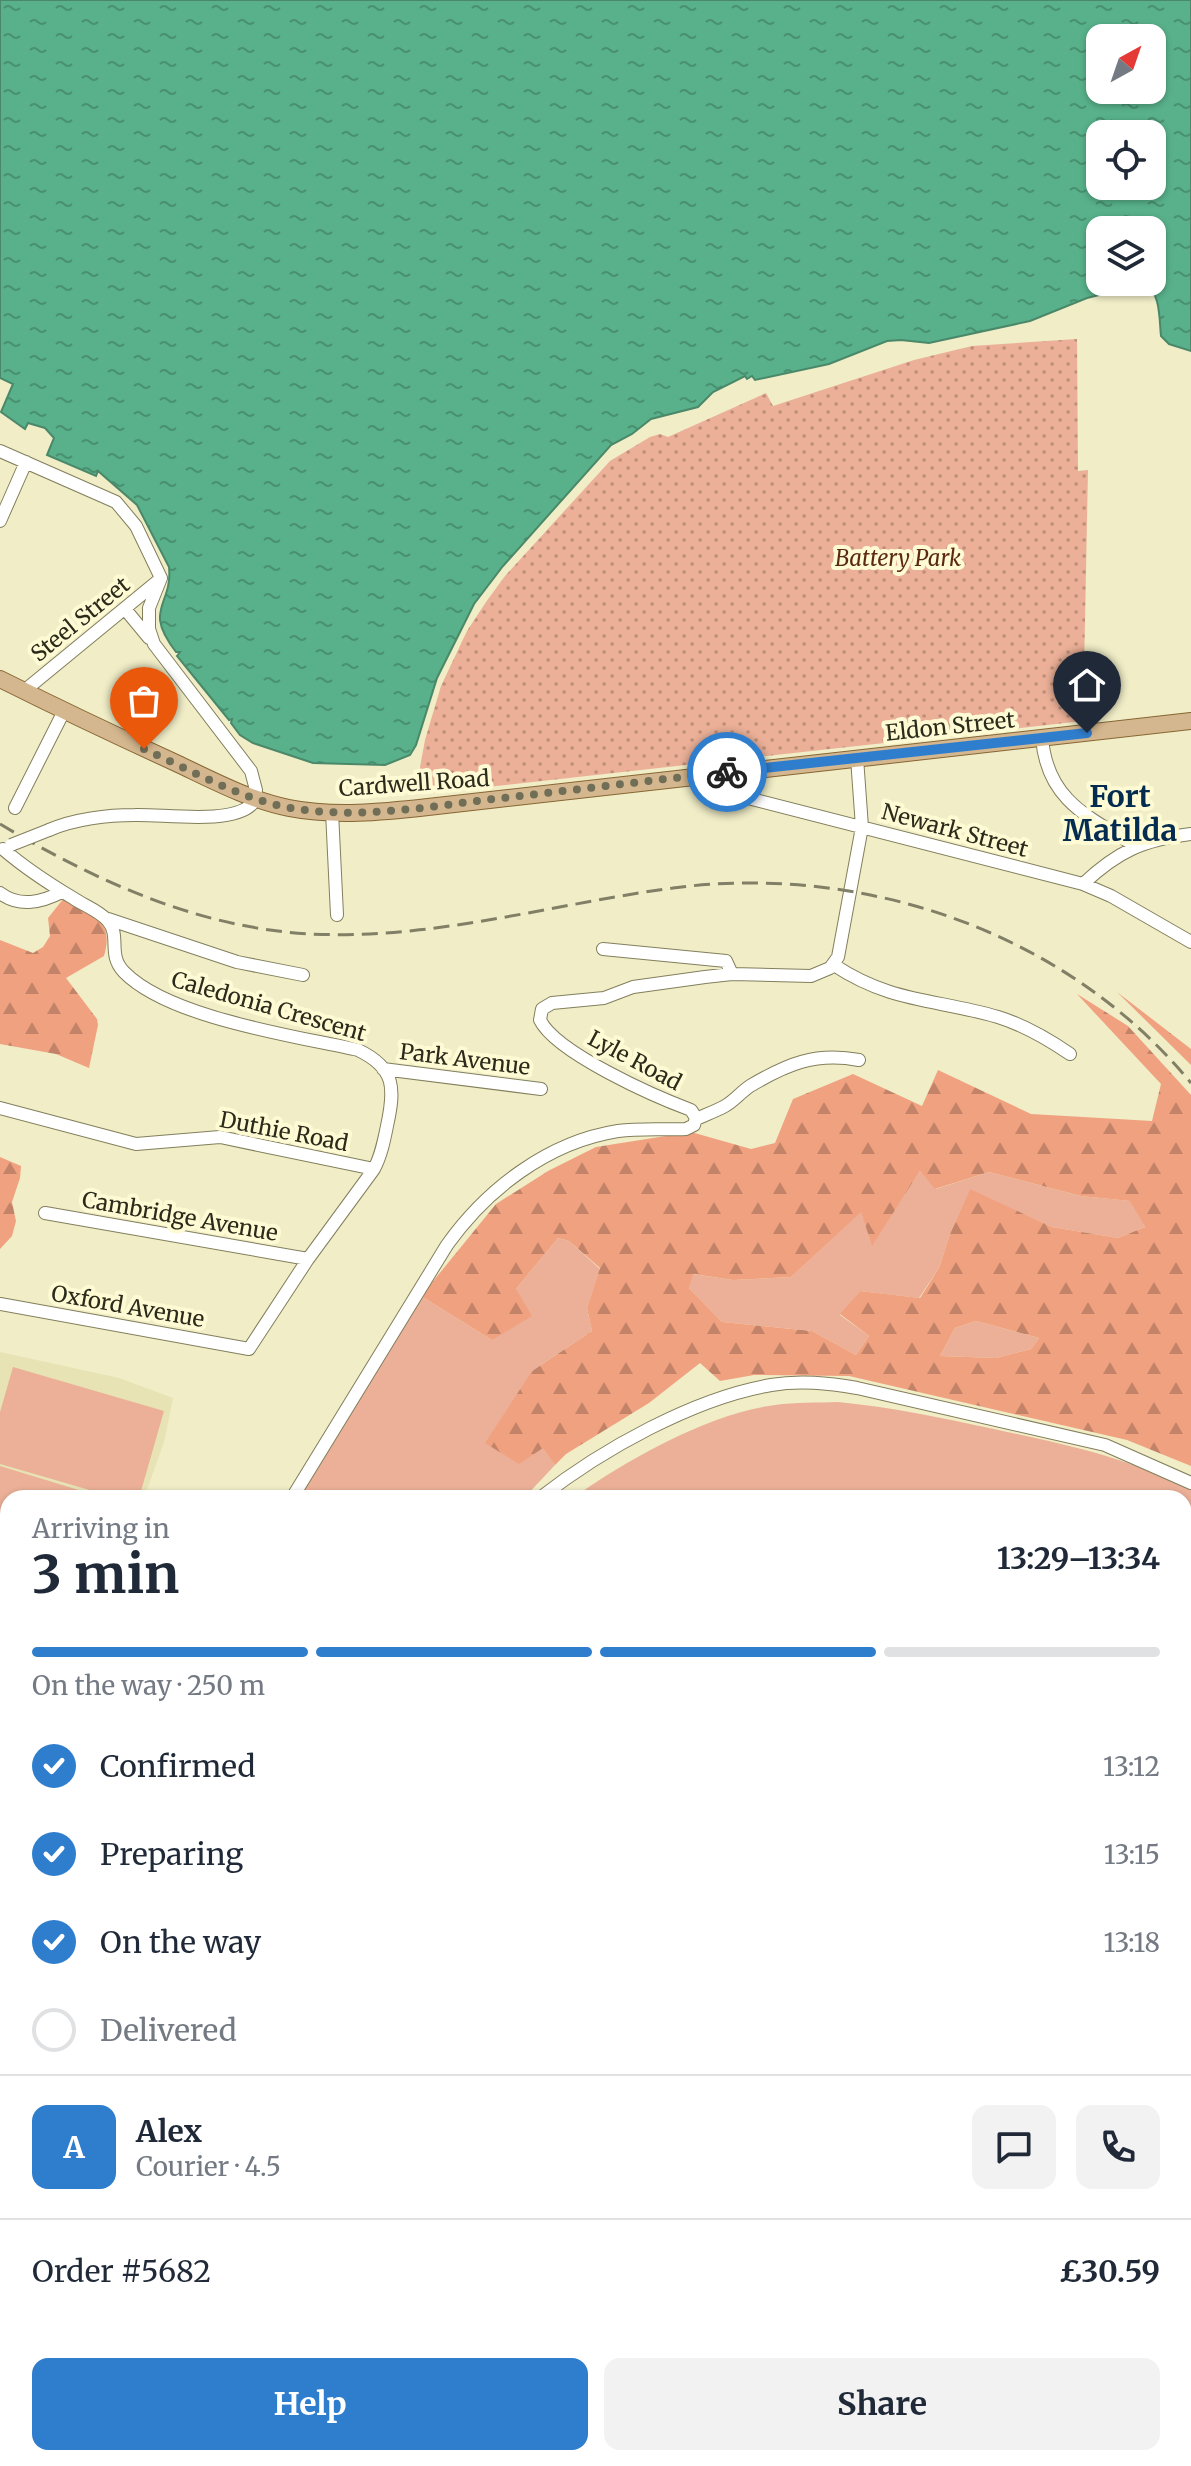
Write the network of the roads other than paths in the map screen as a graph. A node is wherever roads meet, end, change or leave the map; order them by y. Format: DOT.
graph roads {
  1 [pos="0,451"];
  2 [pos="26,462"];
  3 [pos="0,521"];
  4 [pos="161,578"];
  5 [pos="125,609"];
  6 [pos="154,644"];
  7 [pos="0,679"];
  8 [pos="24,691"];
  9 [pos="64,711"];
  10 [pos="1191,721"];
  11 [pos="1042,738"];
  12 [pos="857,758"];
  13 [pos="728,772"];
  14 [pos="706,774"];
  15 [pos="744,797"];
  16 [pos="255,798"];
  17 [pos="15,808"];
  18 [pos="332,812"];
  19 [pos="862,827"];
  20 [pos="1191,834"];
  21 [pos="1136,846"];
  22 [pos="5,848"];
  23 [pos="1083,884"];
  24 [pos="62,892"];
  25 [pos="0,893"];
  26 [pos="337,915"];
  27 [pos="108,919"];
  28 [pos="1191,942"];
  29 [pos="603,949"];
  30 [pos="834,965"];
  31 [pos="732,974"];
  32 [pos="303,975"];
  33 [pos="1070,1054"];
  34 [pos="859,1060"];
  35 [pos="383,1069"];
  36 [pos="541,1089"];
  37 [pos="0,1108"];
  38 [pos="696,1119"];
  39 [pos="374,1169"];
  40 [pos="45,1213"];
  41 [pos="308,1259"];
  42 [pos="0,1304"];
  43 [pos="249,1349"];
  44 [pos="1191,1483"];
  45 [pos="297,1490"];
  46 [pos="551,1490"];
  1 -- 2 [label="street"];
  2 -- 3 [label="street"];
  2 -- 4 [label="street"];
  4 -- 5 [label="street, Steel Street"];
  4 -- 6 [label="street"];
  5 -- 6 [label="street"];
  5 -- 8 [label="street, Steel Street"];
  6 -- 16 [label="street"];
  7 -- 8 [label="main road, Cardwell Road"];
  8 -- 9 [label="main road, Cardwell Road"];
  9 -- 16 [label="main road, Cardwell Road"];
  9 -- 17 [label="street"];
  10 -- 11 [label="main road, Eldon Street"];
  11 -- 12 [label="main road, Eldon Street"];
  11 -- 21 [label="street"];
  12 -- 13 [label="main road, Cardwell Road"];
  12 -- 19 [label="street"];
  13 -- 14 [label="main road, Cardwell Road"];
  13 -- 15 [label="street"];
  14 -- 15 [label="street, Newark Street"];
  14 -- 18 [label="main road, Cardwell Road"];
  15 -- 19 [label="street, Newark Street"];
  16 -- 18 [label="main road, Cardwell Road"];
  16 -- 22 [label="street, bridge"];
  18 -- 26 [label="street"];
  19 -- 23 [label="street, Newark Street"];
  19 -- 30 [label="street"];
  20 -- 21 [label="street"];
  21 -- 23 [label="street"];
  22 -- 24 [label="street"];
  23 -- 28 [label="street, Newark Street"];
  24 -- 25 [label="street"];
  24 -- 27 [label="street"];
  27 -- 32 [label="street"];
  27 -- 35 [label="street, Caledonia Crescent"];
  29 -- 31 [label="street"];
  30 -- 31 [label="street, Lyle Road"];
  30 -- 33 [label="street"];
  31 -- 38 [label="street, Lyle Road"];
  34 -- 38 [label="street"];
  35 -- 36 [label="street, Park Avenue"];
  35 -- 39 [label="street, Caledonia Crescent"];
  37 -- 39 [label="street, Duthie Road"];
  38 -- 45 [label="street, Lyle Road"];
  39 -- 41 [label="street, Caledonia Crescent"];
  40 -- 41 [label="street, Cambridge Avenue"];
  41 -- 43 [label="street, Caledonia Crescent"];
  42 -- 43 [label="street, Oxford Avenue"];
  44 -- 46 [label="street"];
}
